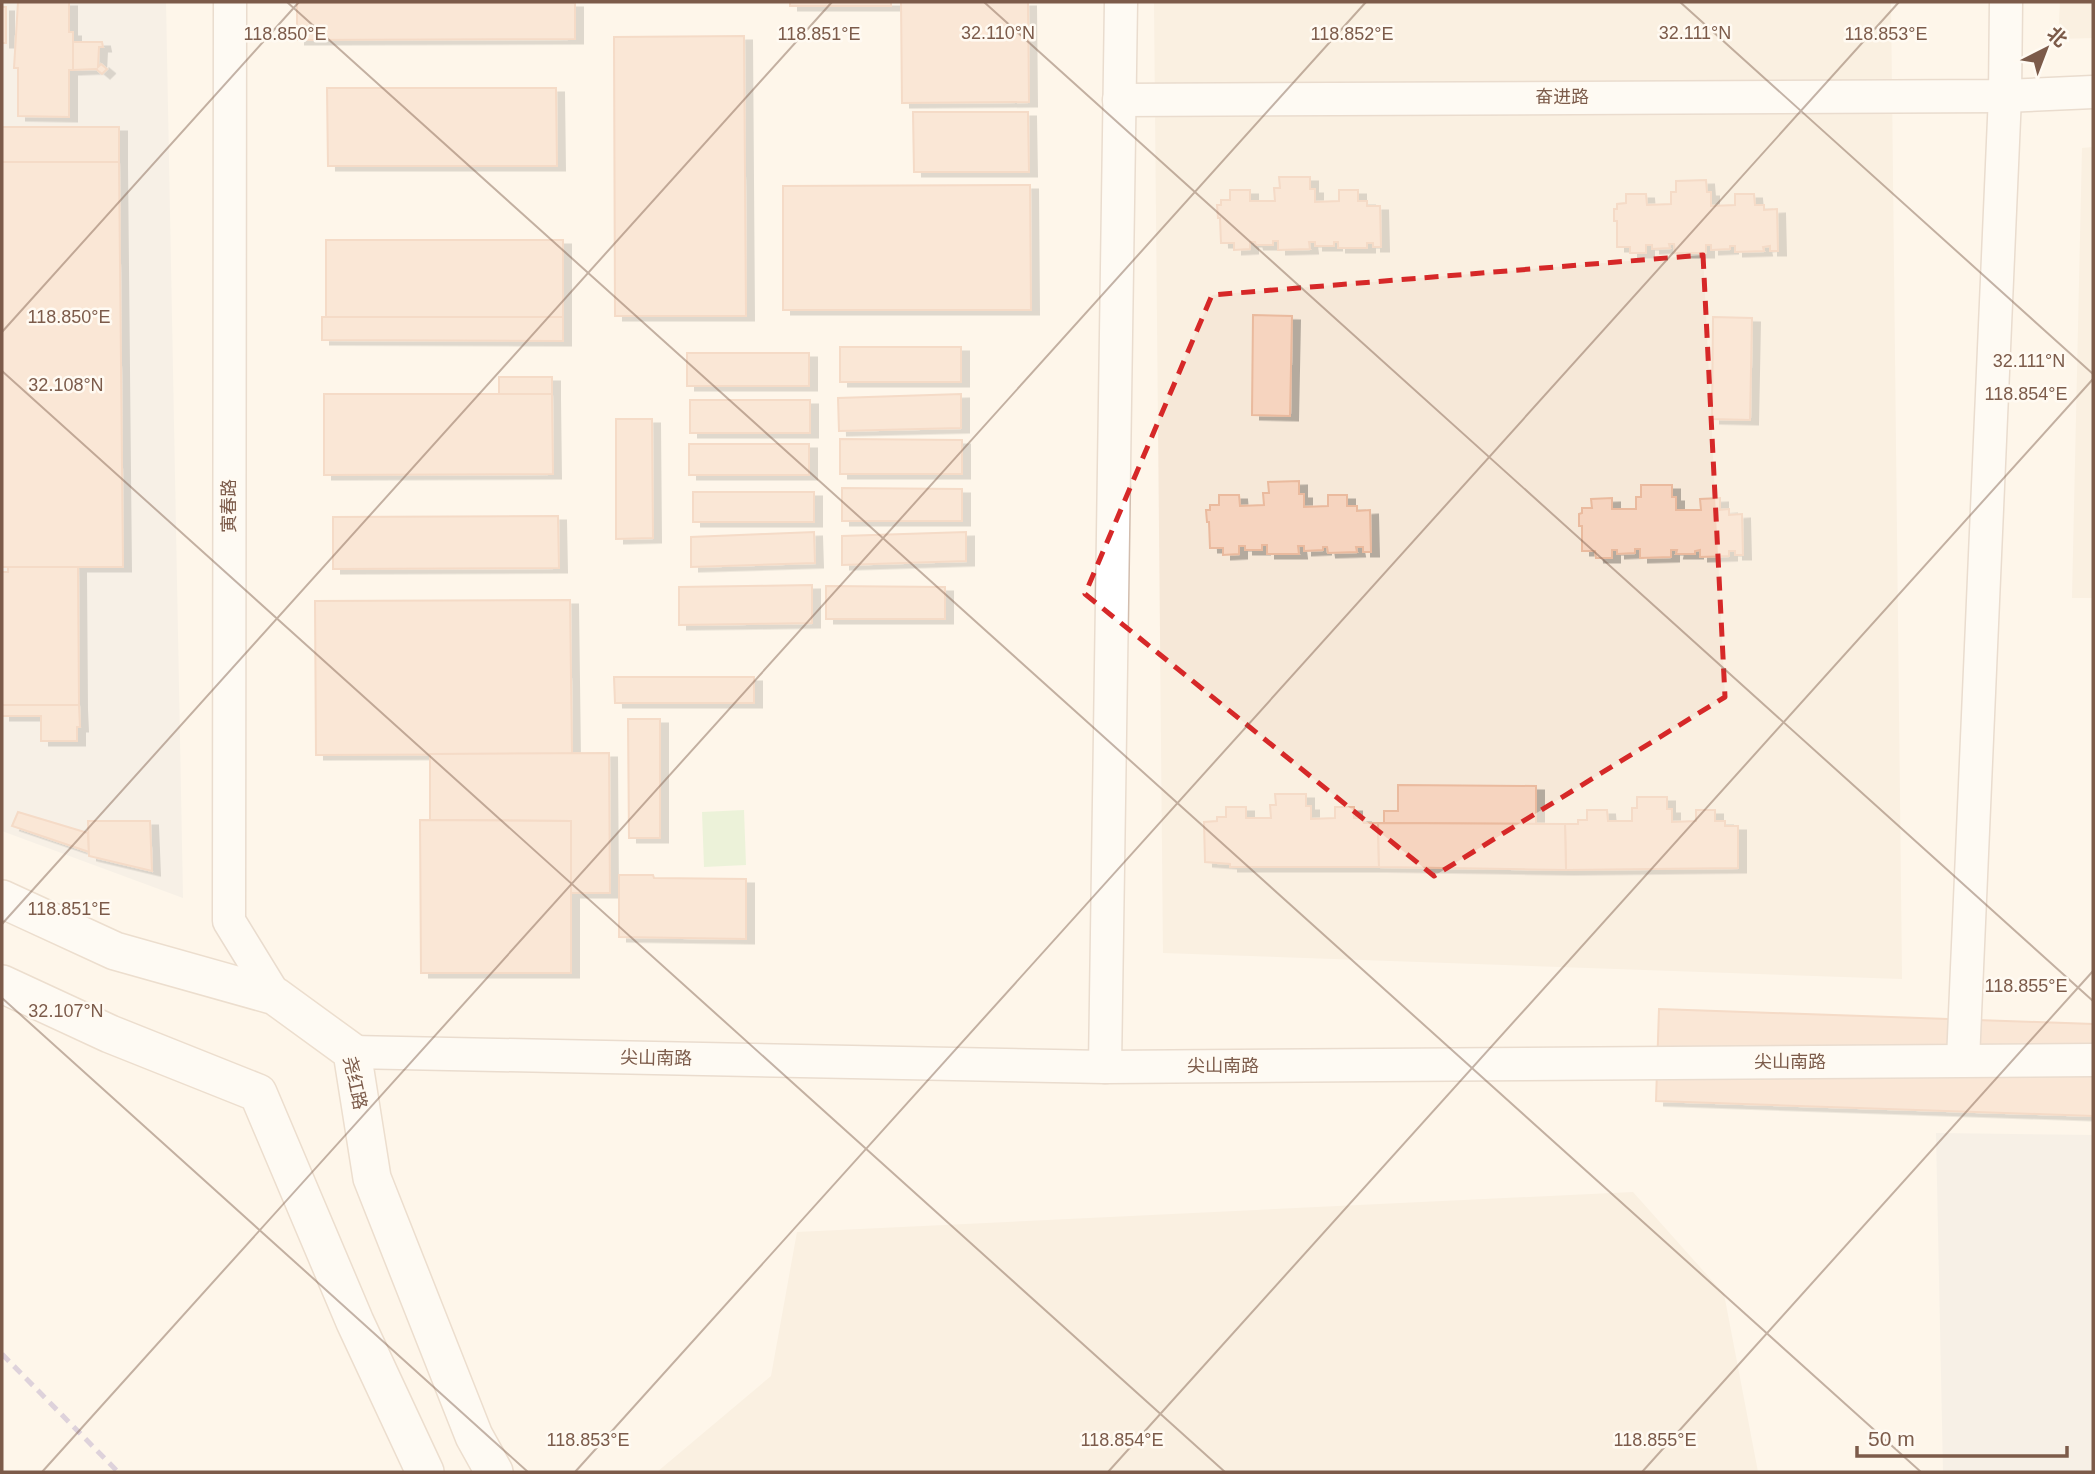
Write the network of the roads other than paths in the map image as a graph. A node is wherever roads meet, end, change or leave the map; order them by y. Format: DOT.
graph roads {
  1 [pos="230,2"];
  2 [pos="1121,2"];
  3 [pos="2006,2"];
  4 [pos="2093,92"];
  5 [pos="2005,96"];
  6 [pos="1119,100"];
  7 [pos="2,899"];
  8 [pos="2,984"];
  9 [pos="275,996"];
  10 [pos="352,1052"];
  11 [pos="1963,1060"];
  12 [pos="2093,1060"];
  13 [pos="1105,1067"];
  14 [pos="425,1472"];
  15 [pos="494,1472"];
  1 -- 9 [label="street, 寅春路"];
  2 -- 6 [label="street"];
  3 -- 5 [label="street"];
  4 -- 5 [label="street, 奋进路"];
  5 -- 6 [label="street, 奋进路"];
  5 -- 11 [label="street"];
  6 -- 13 [label="street"];
  7 -- 9 [label="main road, 尧红路"];
  8 -- 14 [label="main road"];
  9 -- 10 [label="main road, 尧红路"];
  10 -- 13 [label="street, 尖山南路"];
  10 -- 15 [label="main road, 尧红路"];
  11 -- 12 [label="street, 尖山南路"];
  11 -- 13 [label="street, 尖山南路"];
}
